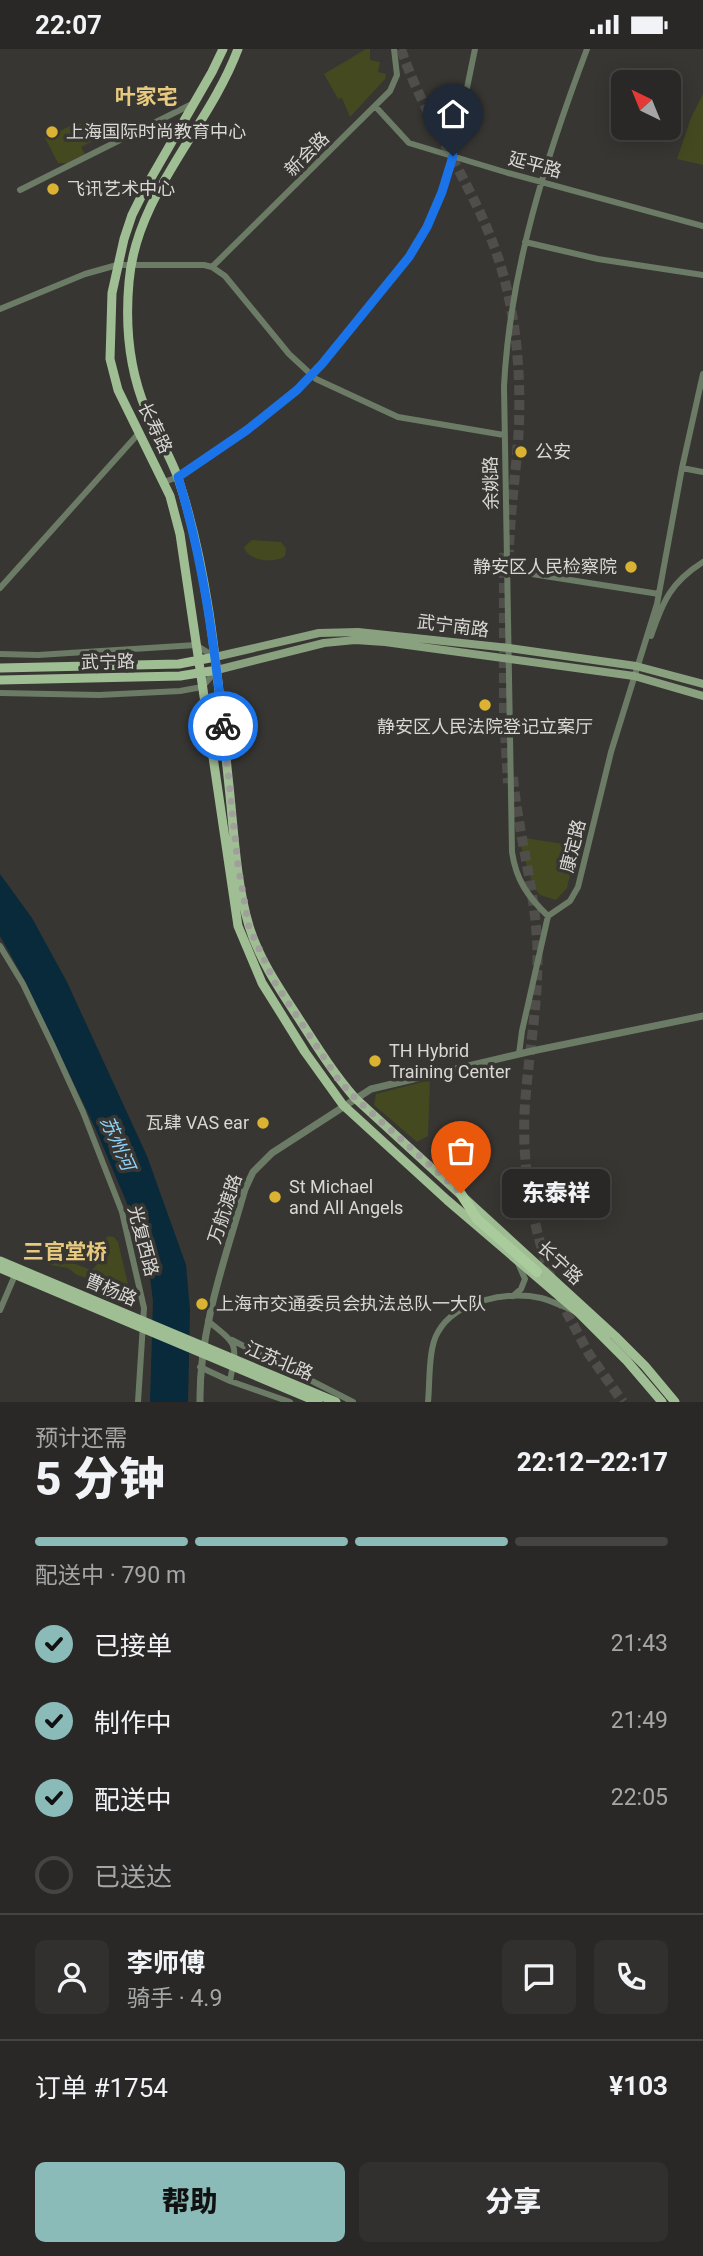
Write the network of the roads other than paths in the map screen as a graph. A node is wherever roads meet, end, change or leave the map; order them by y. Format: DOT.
graph roads {
  1 [pos="223,49"];
  2 [pos="238,49"];
  3 [pos="394,49"];
  4 [pos="475,49"];
  5 [pos="587,49"];
  6 [pos="195,102"];
  7 [pos="375,106"];
  8 [pos="453,156"];
  9 [pos="541,181"];
  10 [pos="20,190"];
  11 [pos="703,226"];
  12 [pos="525,242"];
  13 [pos="132,264"];
  14 [pos="117,265"];
  15 [pos="212,267"];
  16 [pos="703,275"];
  17 [pos="0,309"];
  18 [pos="703,374"];
  19 [pos="312,376"];
  20 [pos="139,433"];
  21 [pos="504,435"];
  22 [pos="682,468"];
  23 [pos="703,472"];
  24 [pos="171,480"];
  25 [pos="703,562"];
  26 [pos="507,573"];
  27 [pos="0,588"];
  28 [pos="659,594"];
  29 [pos="196,645"];
  30 [pos="509,648"];
  31 [pos="0,654"];
  32 [pos="215,657"];
  33 [pos="509,660"];
  34 [pos="198,661"];
  35 [pos="637,666"];
  36 [pos="0,668"];
  37 [pos="217,670"];
  38 [pos="200,673"];
  39 [pos="634,676"];
  40 [pos="0,680"];
  41 [pos="703,684"];
  42 [pos="202,687"];
  43 [pos="0,693"];
  44 [pos="703,696"];
  45 [pos="548,916"];
  46 [pos="0,946"];
  47 [pos="703,1016"];
  48 [pos="519,1054"];
  49 [pos="355,1098"];
  50 [pos="343,1105"];
  51 [pos="461,1193"];
  52 [pos="0,1261"];
  53 [pos="517,1261"];
  54 [pos="0,1268"];
  55 [pos="537,1272"];
  56 [pos="15,1275"];
  57 [pos="58,1289"];
  58 [pos="512,1297"];
  59 [pos="0,1310"];
  60 [pos="579,1313"];
  61 [pos="208,1321"];
  62 [pos="232,1340"];
  63 [pos="209,1353"];
  64 [pos="200,1367"];
  65 [pos="230,1381"];
  66 [pos="317,1399"];
  67 [pos="138,1402"];
  68 [pos="200,1402"];
  69 [pos="290,1402"];
  70 [pos="336,1402"];
  71 [pos="353,1402"];
  72 [pos="428,1402"];
  73 [pos="662,1402"];
  74 [pos="675,1402"];
  1 -- 6 [label="main road, 长寿路"];
  2 -- 13 [label="main road, 长寿路"];
  3 -- 7 [label="street, 新会路"];
  4 -- 8 [label="street"];
  5 -- 9 [label="street, 余姚路"];
  6 -- 10 [label="street"];
  6 -- 14 [label="main road, 长寿路"];
  7 -- 8 [label="street, 延平路"];
  7 -- 15 [label="street, 新会路"];
  8 -- 9 [label="street, 延平路"];
  8 -- 19 [label="street"];
  9 -- 11 [label="street, 延平路"];
  9 -- 12 [label="street, 余姚路"];
  12 -- 16 [label="street"];
  12 -- 21 [label="street, 余姚路"];
  13 -- 14 [label="street"];
  13 -- 15 [label="street"];
  13 -- 24 [label="main road, 长寿路"];
  14 -- 17 [label="street"];
  14 -- 20 [label="main road, 长寿路"];
  15 -- 19 [label="street"];
  18 -- 22 [label="street, 康定路"];
  19 -- 21 [label="street"];
  19 -- 24 [label="street"];
  20 -- 24 [label="main road, 长寿路"];
  20 -- 27 [label="street"];
  21 -- 26 [label="street, 余姚路"];
  22 -- 23 [label="street"];
  22 -- 28 [label="street, 康定路"];
  24 -- 29 [label="main road, 长寿路"];
  24 -- 32 [label="main road, 长寿路"];
  25 -- 35 [label="street, 康定路"];
  26 -- 28 [label="street"];
  26 -- 30 [label="street, 余姚路"];
  28 -- 35 [label="street, 康定路"];
  29 -- 31 [label="street"];
  29 -- 32 [label="street"];
  29 -- 34 [label="main road, 长寿路"];
  30 -- 32 [label="main road, 武宁南路"];
  30 -- 33 [label="street, 余姚路"];
  30 -- 35 [label="main road, 武宁南路"];
  32 -- 34 [label="main road, 武宁南路"];
  32 -- 37 [label="main road, 长寿路"];
  33 -- 37 [label="main road, 武宁南路"];
  33 -- 39 [label="main road, 武宁南路"];
  33 -- 45 [label="street, 余姚路"];
  34 -- 36 [label="main road, 武宁路"];
  34 -- 38 [label="main road, 长寿路"];
  35 -- 39 [label="street, 康定路"];
  35 -- 41 [label="main road, 武宁南路"];
  37 -- 38 [label="main road, 武宁路"];
  37 -- 42 [label="street"];
  37 -- 49 [label="main road, 长寿路"];
  38 -- 40 [label="main road, 武宁路"];
  38 -- 42 [label="main road, 长寿路"];
  39 -- 44 [label="main road, 武宁南路"];
  39 -- 45 [label="street, 康定路"];
  42 -- 43 [label="street"];
  42 -- 50 [label="main road, 长寿路"];
  45 -- 48 [label="street"];
  46 -- 67 [label="street, 光复西路"];
  47 -- 48 [label="street, 万航渡路"];
  48 -- 49 [label="street, 万航渡路"];
  49 -- 50 [label="street, 万航渡路"];
  49 -- 51 [label="main road, 长宁路"];
  50 -- 53 [label="main road, 长宁路"];
  50 -- 61 [label="street, 万航渡路"];
  51 -- 55 [label="highway"];
  51 -- 74 [label="main road, 长宁路"];
  52 -- 57 [label="main road, 曹杨路"];
  53 -- 58 [label="street"];
  53 -- 60 [label="main road, 长宁路"];
  54 -- 56 [label="main road, 曹杨路"];
  56 -- 57 [label="main road, 曹杨路"];
  56 -- 59 [label="street"];
  57 -- 63 [label="main road, 曹杨路"];
  58 -- 60 [label="street"];
  58 -- 72 [label="street"];
  60 -- 73 [label="main road, 长宁路"];
  61 -- 62 [label="street"];
  61 -- 64 [label="street, 万航渡路"];
  62 -- 65 [label="street"];
  62 -- 71 [label="street"];
  63 -- 66 [label="main road, 江苏北路"];
  64 -- 65 [label="street"];
  64 -- 68 [label="street, 万航渡路"];
  65 -- 69 [label="street"];
  66 -- 70 [label="main road, 江苏北路"];
}
